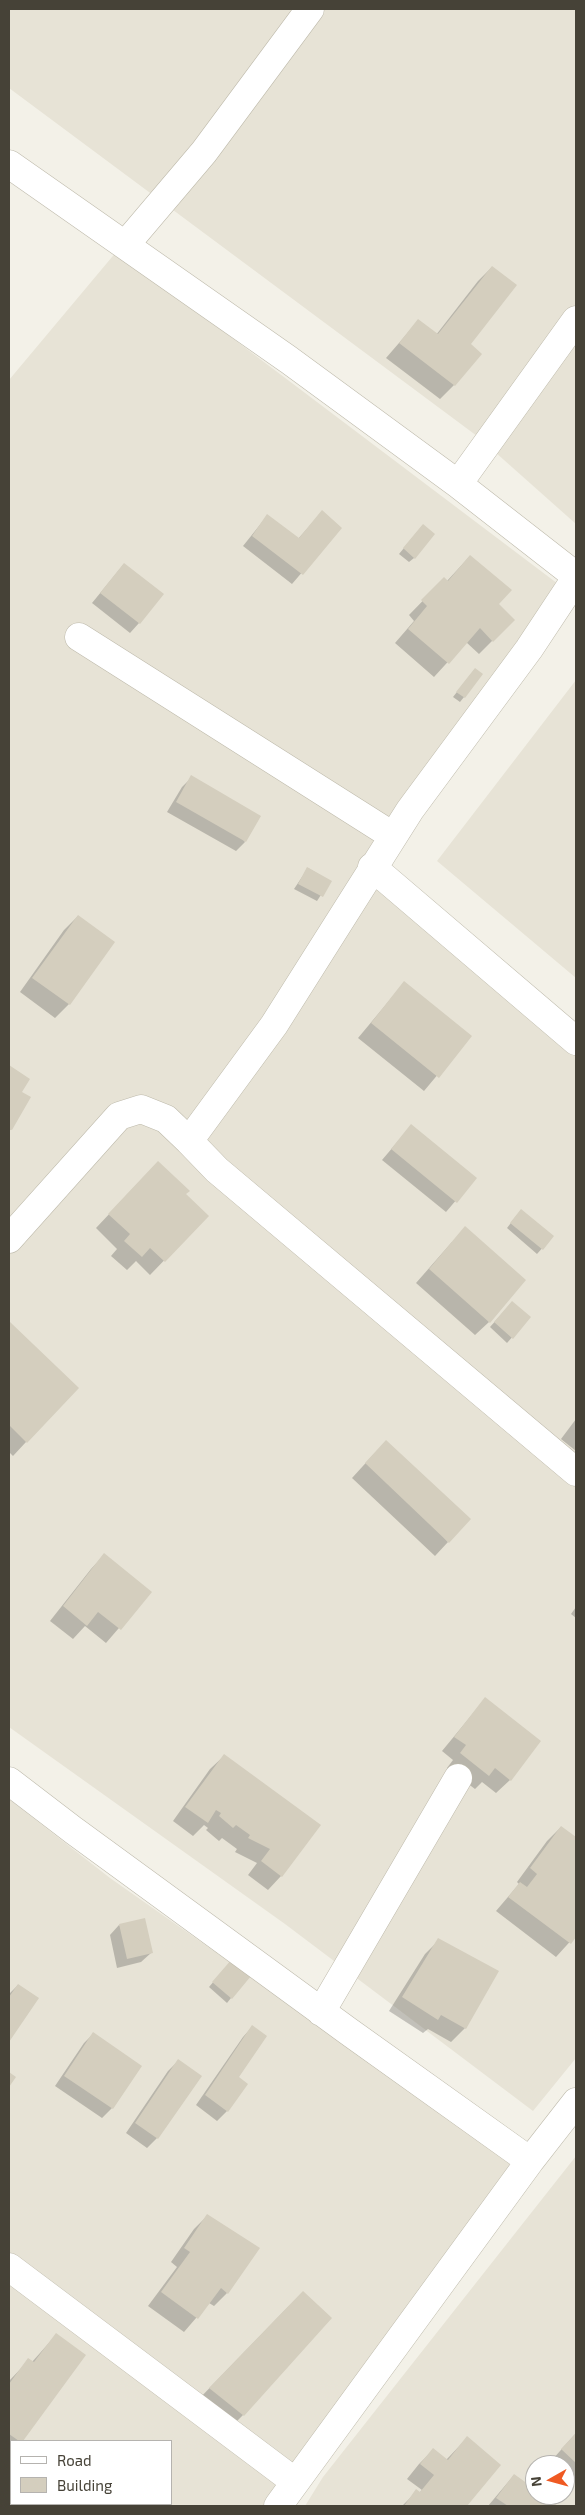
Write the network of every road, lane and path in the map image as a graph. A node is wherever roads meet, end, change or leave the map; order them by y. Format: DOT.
graph roads {
  1 [pos="310,9"];
  2 [pos="9,164"];
  3 [pos="126,244"];
  4 [pos="576,320"];
  5 [pos="458,484"];
  6 [pos="576,577"];
  7 [pos="79,637"];
  8 [pos="393,836"];
  9 [pos="372,867"];
  10 [pos="576,1041"];
  11 [pos="189,1141"];
  12 [pos="9,1239"];
  13 [pos="576,1472"];
  14 [pos="458,1778"];
  15 [pos="9,1781"];
  16 [pos="321,2012"];
  17 [pos="576,2102"];
  18 [pos="530,2161"];
  19 [pos="9,2267"];
  20 [pos="294,2481"];
  21 [pos="278,2506"];
  1 -- 3 [label="street"];
  2 -- 3 [label="street"];
  3 -- 5 [label="street"];
  4 -- 5 [label="street"];
  5 -- 6 [label="street"];
  6 -- 8 [label="street"];
  7 -- 8 [label="street"];
  8 -- 9 [label="street"];
  9 -- 10 [label="street"];
  9 -- 11 [label="street"];
  11 -- 12 [label="street"];
  11 -- 13 [label="street"];
  14 -- 16 [label="street"];
  15 -- 16 [label="street"];
  16 -- 18 [label="street"];
  17 -- 18 [label="street"];
  18 -- 20 [label="street"];
  19 -- 20 [label="street"];
  20 -- 21 [label="street"];
}
